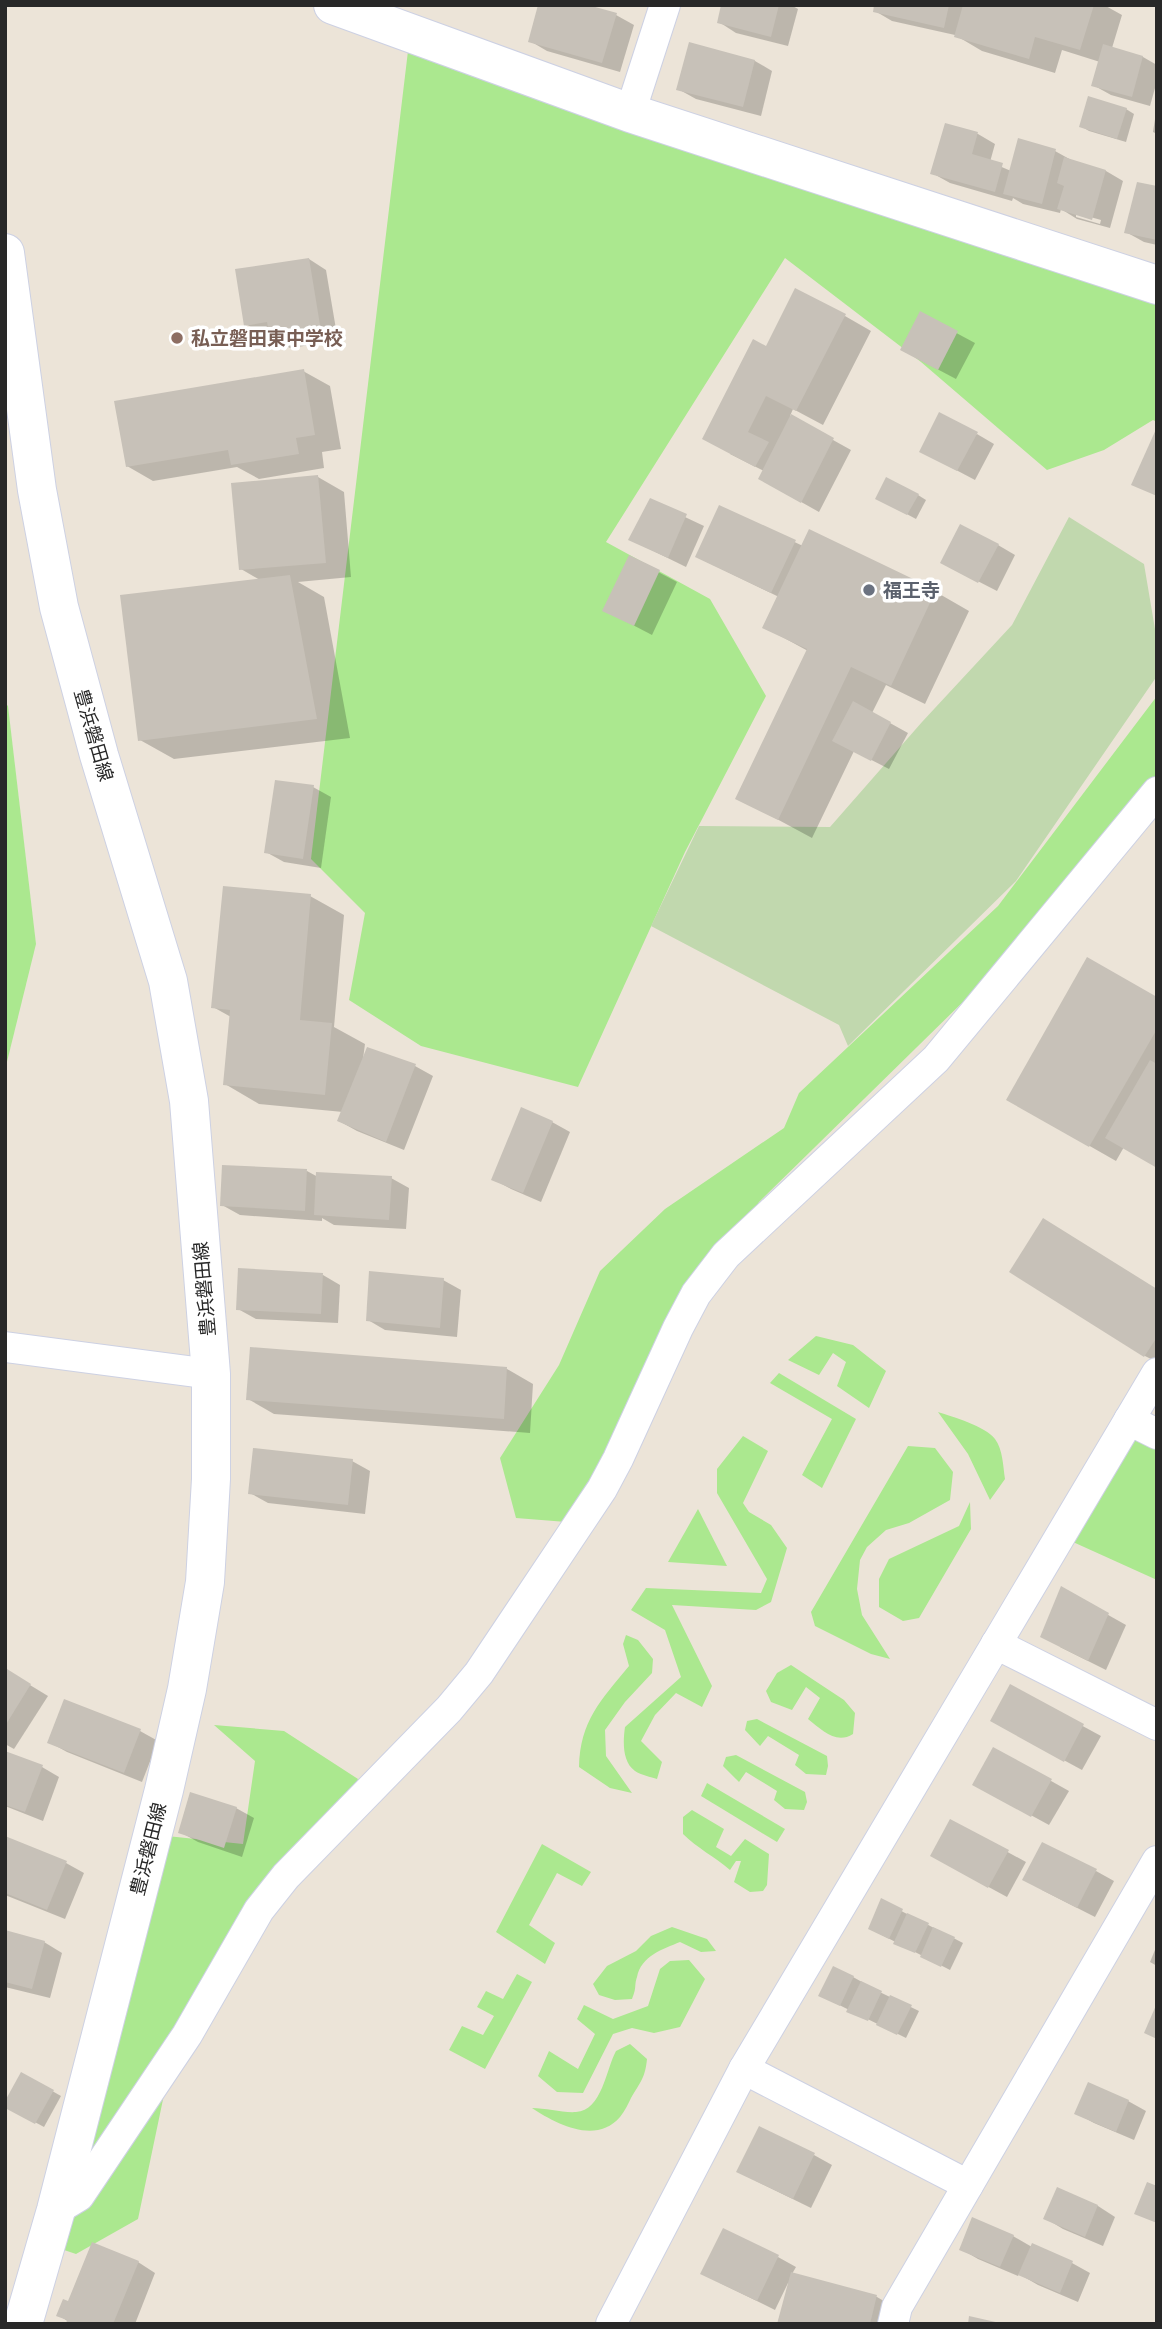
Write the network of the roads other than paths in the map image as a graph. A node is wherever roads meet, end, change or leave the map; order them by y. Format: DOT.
graph roads {
  1 [pos="333,5"];
  2 [pos="665,5"];
  3 [pos="630,113"];
  4 [pos="5,253"];
  5 [pos="1157,285"];
  6 [pos="1157,792"];
  7 [pos="5,1347"];
  8 [pos="1157,1373"];
  9 [pos="211,1374"];
  10 [pos="1129,1420"];
  11 [pos="1157,1434"];
  12 [pos="996,1644"];
  13 [pos="1157,1724"];
  14 [pos="1157,1861"];
  15 [pos="744,2069"];
  16 [pos="968,2185"];
  17 [pos="56,2210"];
  18 [pos="23,2324"];
  19 [pos="611,2324"];
  20 [pos="893,2324"];
  1 -- 3 [label="main road"];
  2 -- 3 [label="street"];
  3 -- 5 [label="main road"];
  4 -- 9 [label="main road, 豊浜磐田線"];
  6 -- 17 [label="street"];
  7 -- 9 [label="street"];
  8 -- 10 [label="street"];
  9 -- 17 [label="main road, 豊浜磐田線"];
  10 -- 11 [label="street"];
  10 -- 12 [label="street"];
  12 -- 13 [label="street"];
  12 -- 15 [label="street"];
  14 -- 16 [label="street"];
  15 -- 16 [label="street"];
  15 -- 19 [label="street"];
  16 -- 20 [label="street"];
  17 -- 18 [label="main road, 豊浜磐田線"];
}
